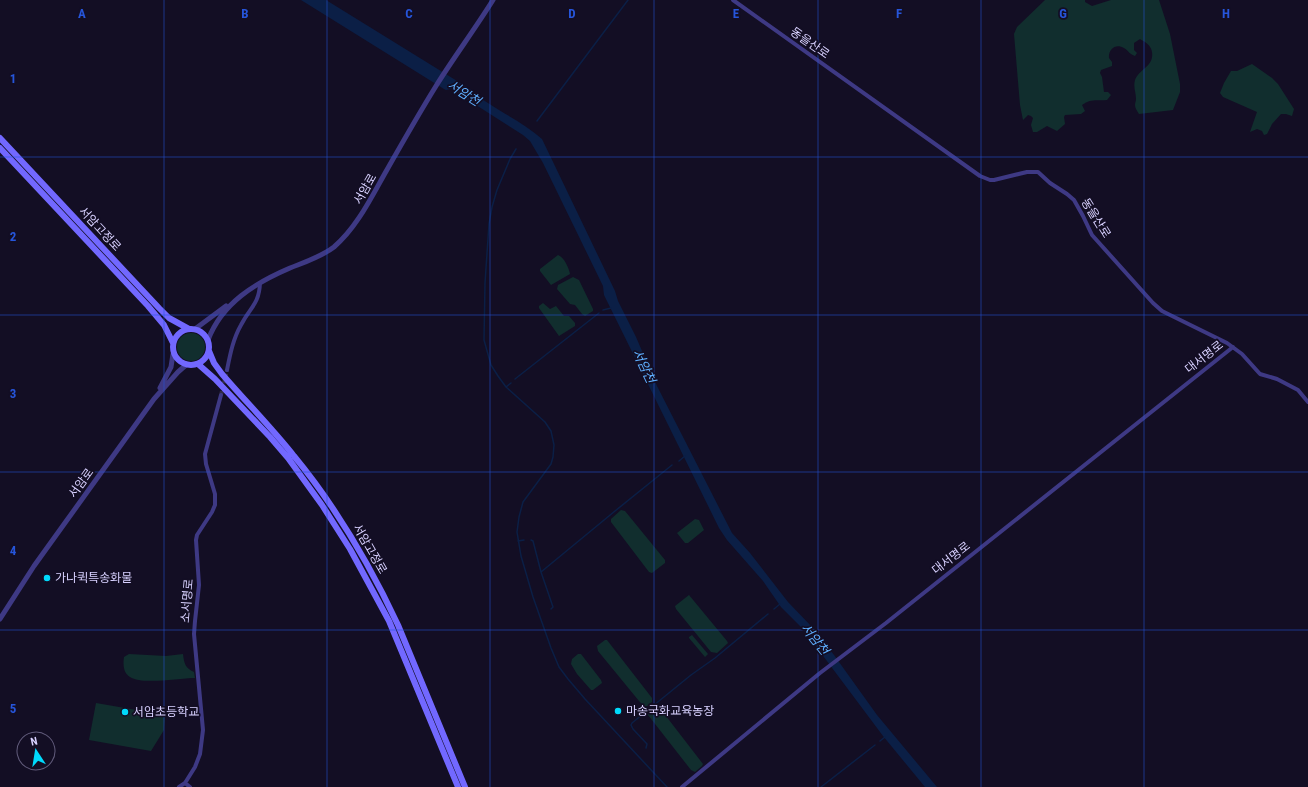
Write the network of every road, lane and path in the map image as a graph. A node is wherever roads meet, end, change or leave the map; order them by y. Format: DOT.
graph roads {
  1 [pos="493,0"];
  2 [pos="733,0"];
  3 [pos="0,138"];
  4 [pos="0,148"];
  5 [pos="260,283"];
  6 [pos="233,301"];
  7 [pos="192,329"];
  8 [pos="208,340"];
  9 [pos="173,343"];
  10 [pos="1233,347"];
  11 [pos="209,351"];
  12 [pos="173,354"];
  13 [pos="198,364"];
  14 [pos="186,365"];
  15 [pos="227,370"];
  16 [pos="221,395"];
  17 [pos="154,399"];
  18 [pos="1308,402"];
  19 [pos="0,619"];
  20 [pos="185,784"];
  21 [pos="179,787"];
  22 [pos="190,787"];
  23 [pos="458,787"];
  24 [pos="465,787"];
  25 [pos="682,787"];
  1 -- 5 [label="street, 서암로"];
  2 -- 10 [label="street, 동을산로"];
  3 -- 7 [label="main road, 서암고정로"];
  4 -- 9 [label="main road, 서암고정로"];
  5 -- 6 [label="street, 서암로"];
  5 -- 15 [label="street"];
  6 -- 7 [label="street"];
  6 -- 8 [label="street, 서암로"];
  7 -- 8 [label="main road"];
  7 -- 9 [label="main road"];
  8 -- 11 [label="main road"];
  9 -- 12 [label="main road"];
  10 -- 18 [label="street, 동을산로"];
  10 -- 25 [label="street, 대서명로"];
  11 -- 13 [label="main road"];
  11 -- 24 [label="main road, 서암고정로"];
  12 -- 14 [label="main road"];
  12 -- 17 [label="street"];
  13 -- 14 [label="main road"];
  13 -- 23 [label="main road, 서암고정로"];
  14 -- 17 [label="street, 서암로"];
  16 -- 20 [label="street, 소서명로"];
  17 -- 19 [label="street, 서암로"];
  20 -- 21 [label="street"];
  20 -- 22 [label="street"];
}
